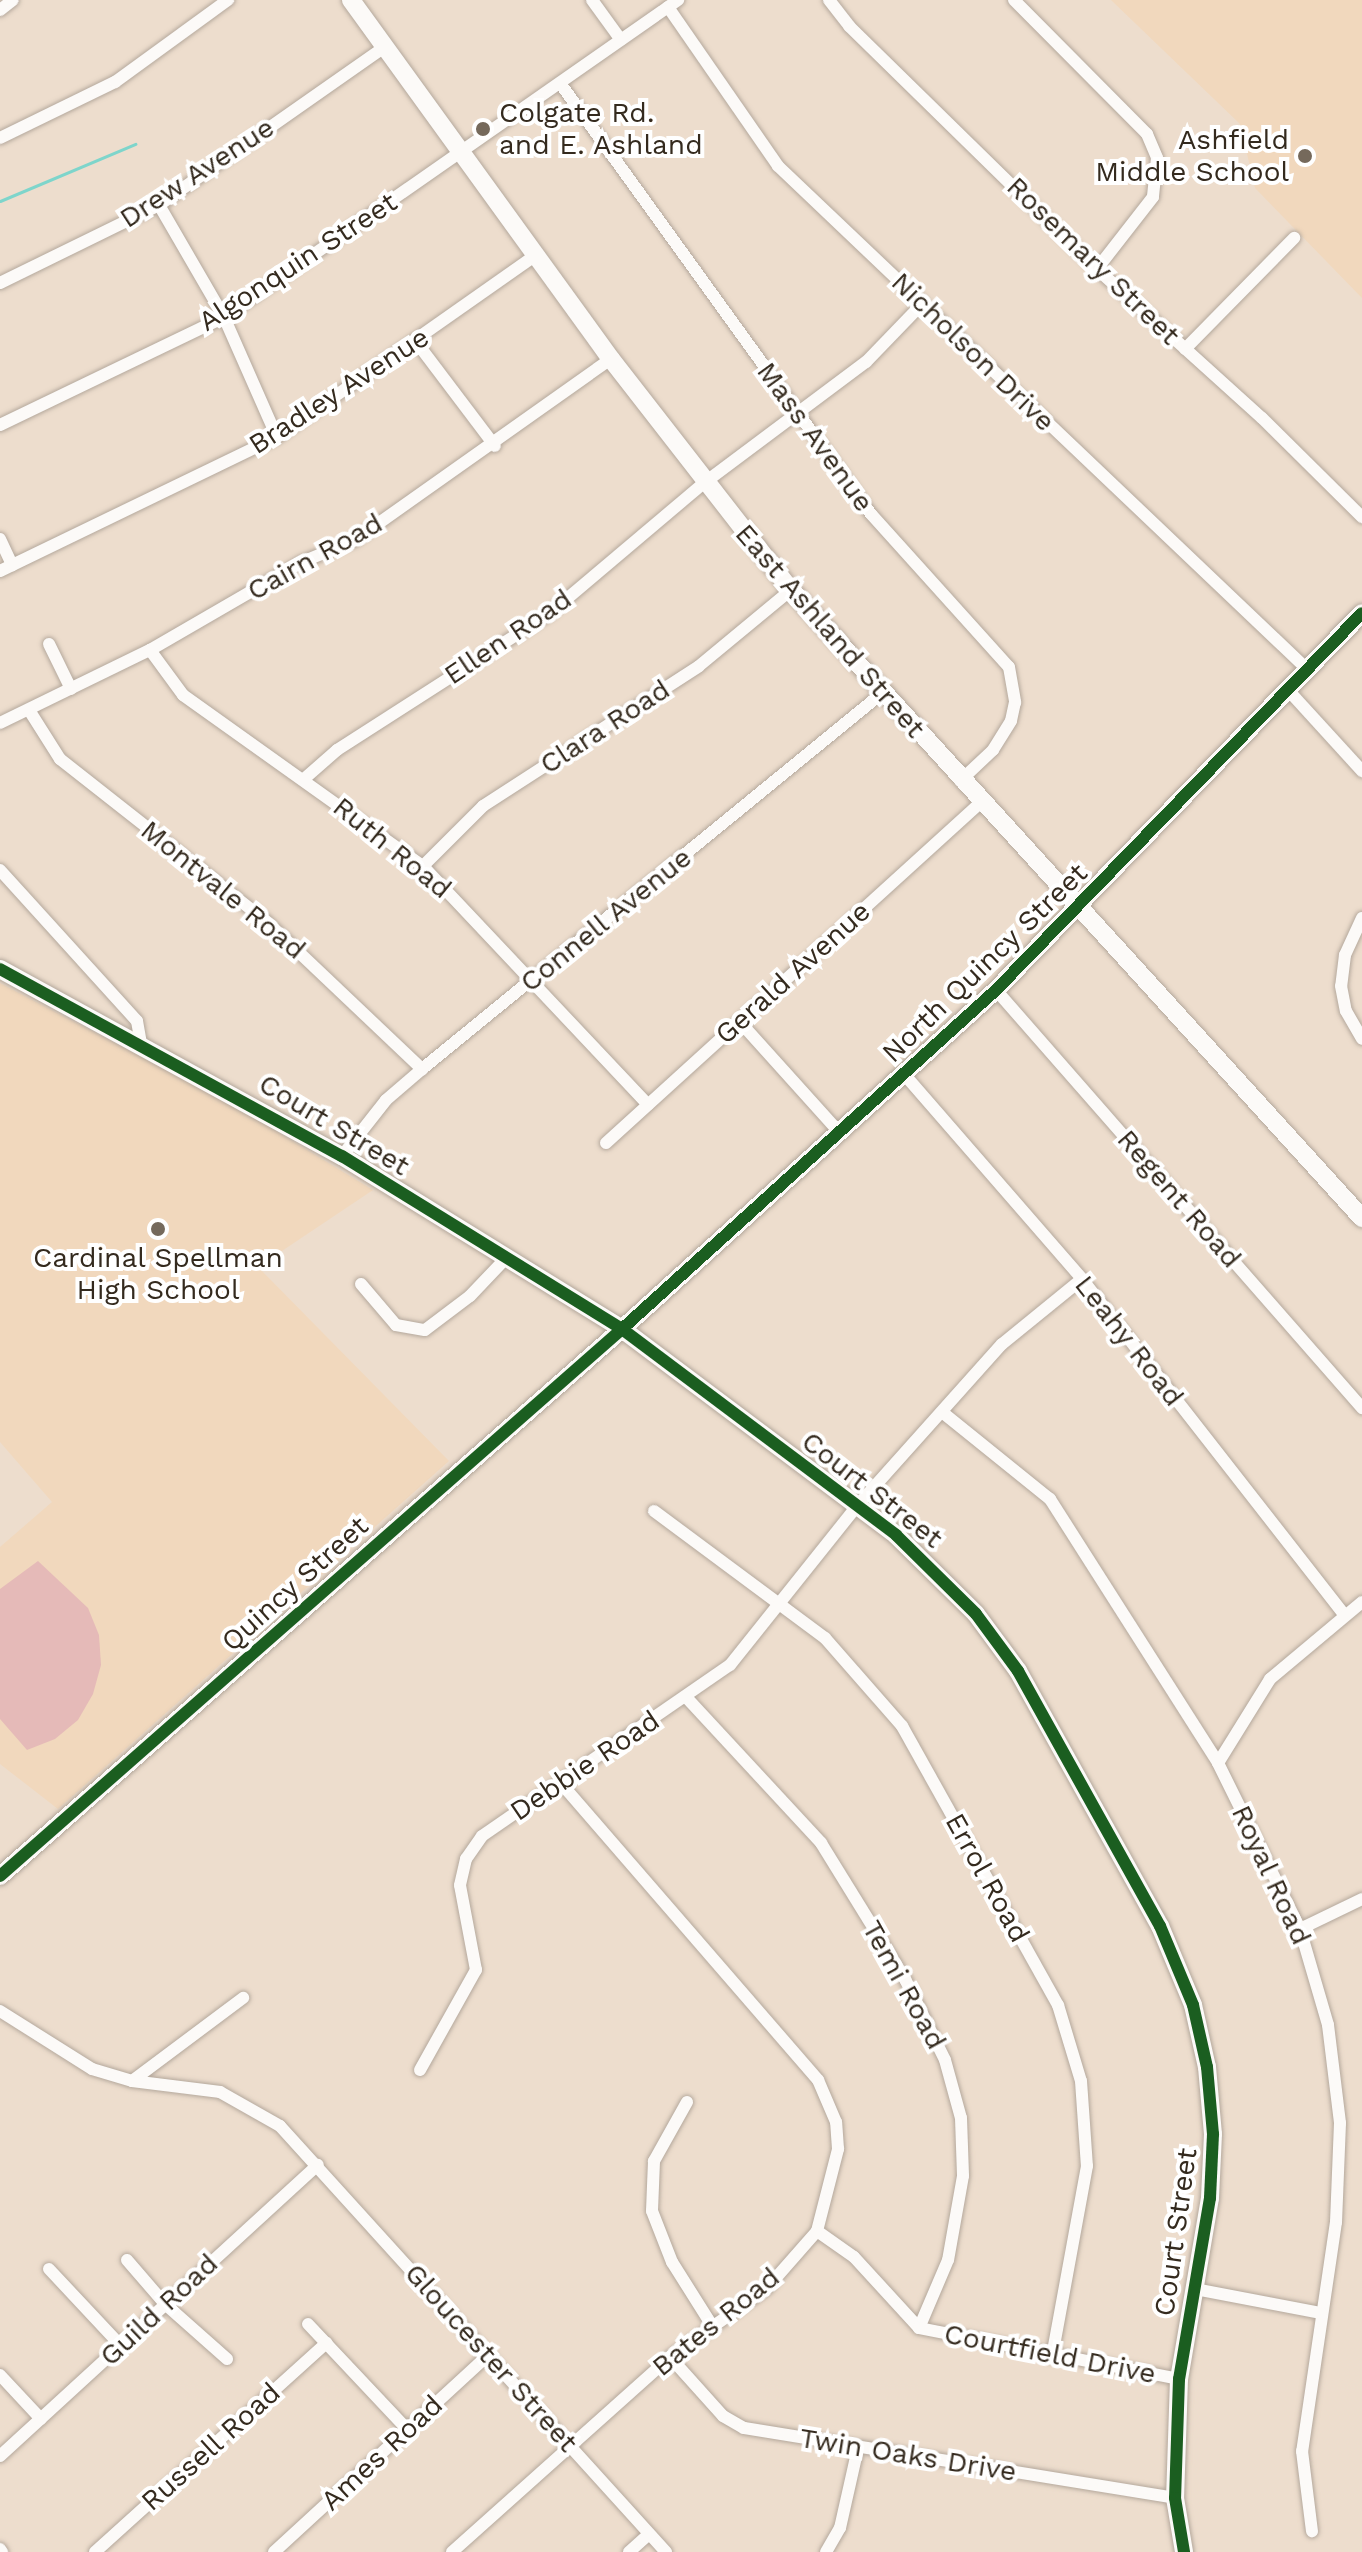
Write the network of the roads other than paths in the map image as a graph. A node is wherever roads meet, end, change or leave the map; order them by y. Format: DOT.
graph roads {
  1 [pos="13,0"];
  2 [pos="228,0"];
  3 [pos="351,0"];
  4 [pos="592,0"];
  5 [pos="829,0"];
  6 [pos="1014,0"];
  7 [pos="673,4"];
  8 [pos="0,10"];
  9 [pos="621,40"];
  10 [pos="385,47"];
  11 [pos="560,83"];
  12 [pos="0,138"];
  13 [pos="461,152"];
  14 [pos="159,205"];
  15 [pos="1294,238"];
  16 [pos="536,255"];
  17 [pos="1097,269"];
  18 [pos="0,283"];
  19 [pos="922,304"];
  20 [pos="224,317"];
  21 [pos="417,343"];
  22 [pos="1185,349"];
  23 [pos="611,359"];
  24 [pos="798,414"];
  25 [pos="0,425"];
  26 [pos="277,437"];
  27 [pos="495,446"];
  28 [pos="704,483"];
  29 [pos="1362,517"];
  30 [pos="0,539"];
  31 [pos="6,568"];
  32 [pos="791,590"];
  33 [pos="1362,613"];
  34 [pos="49,644"];
  35 [pos="150,650"];
  36 [pos="1308,670"];
  37 [pos="71,689"];
  38 [pos="1288,690"];
  39 [pos="881,694"];
  40 [pos="29,710"];
  41 [pos="0,723"];
  42 [pos="1362,771"];
  43 [pos="304,779"];
  44 [pos="960,781"];
  45 [pos="980,803"];
  46 [pos="423,866"];
  47 [pos="0,870"];
  48 [pos="1078,909"];
  49 [pos="1362,918"];
  50 [pos="0,969"];
  51 [pos="534,979"];
  52 [pos="996,990"];
  53 [pos="740,1022"];
  54 [pos="1362,1039"];
  55 [pos="141,1043"];
  56 [pos="422,1069"];
  57 [pos="904,1074"];
  58 [pos="648,1105"];
  59 [pos="839,1132"];
  60 [pos="606,1143"];
  61 [pos="342,1156"];
  62 [pos="1362,1218"];
  63 [pos="506,1258"];
  64 [pos="1082,1279"];
  65 [pos="361,1284"];
  66 [pos="622,1329"];
  67 [pos="1362,1408"];
  68 [pos="942,1412"];
  69 [pos="857,1506"];
  70 [pos="654,1511"];
  71 [pos="1362,1602"];
  72 [pos="782,1603"];
  73 [pos="1345,1616"];
  74 [pos="686,1697"];
  75 [pos="1218,1763"];
  76 [pos="561,1783"];
  77 [pos="0,1876"];
  78 [pos="1362,1899"];
  79 [pos="1300,1929"];
  80 [pos="243,1998"];
  81 [pos="0,2011"];
  82 [pos="420,2070"];
  83 [pos="132,2081"];
  84 [pos="687,2102"];
  85 [pos="318,2165"];
  86 [pos="817,2231"];
  87 [pos="127,2260"];
  88 [pos="49,2269"];
  89 [pos="1195,2289"];
  90 [pos="165,2304"];
  91 [pos="1321,2313"];
  92 [pos="308,2324"];
  93 [pos="711,2324"];
  94 [pos="919,2328"];
  95 [pos="326,2343"];
  96 [pos="120,2345"];
  97 [pos="489,2354"];
  98 [pos="670,2357"];
  99 [pos="1052,2357"];
  100 [pos="227,2359"];
  101 [pos="0,2375"];
  102 [pos="1179,2379"];
  103 [pos="41,2419"];
  104 [pos="407,2429"];
  105 [pos="568,2445"];
  106 [pos="858,2448"];
  107 [pos="0,2456"];
  108 [pos="1175,2498"];
  109 [pos="1312,2531"];
  110 [pos="649,2534"];
  111 [pos="95,2552"];
  112 [pos="274,2552"];
  113 [pos="452,2552"];
  114 [pos="629,2552"];
  115 [pos="666,2552"];
  116 [pos="826,2552"];
  117 [pos="1184,2552"];
  1 -- 8 [label="street"];
  2 -- 12 [label="street"];
  3 -- 10 [label="main road, East Ashland Street"];
  4 -- 9 [label="street"];
  5 -- 17 [label="street, Rosemary Street"];
  6 -- 17 [label="street"];
  7 -- 9 [label="street, Algonquin Street"];
  7 -- 19 [label="street, Nicholson Drive"];
  9 -- 11 [label="street, Algonquin Street"];
  10 -- 13 [label="main road, East Ashland Street"];
  10 -- 14 [label="street, Drew Avenue"];
  11 -- 13 [label="street, Algonquin Street"];
  11 -- 24 [label="street, Mass Avenue"];
  13 -- 16 [label="main road, East Ashland Street"];
  13 -- 20 [label="street, Algonquin Street"];
  14 -- 18 [label="street, Drew Avenue"];
  14 -- 20 [label="street"];
  15 -- 22 [label="street"];
  16 -- 21 [label="street, Bradley Avenue"];
  16 -- 23 [label="main road, East Ashland Street"];
  17 -- 22 [label="street, Rosemary Street"];
  19 -- 24 [label="street, Ellen Road"];
  19 -- 36 [label="street, Nicholson Drive"];
  20 -- 25 [label="street, Algonquin Street"];
  20 -- 26 [label="street"];
  21 -- 26 [label="street, Bradley Avenue"];
  21 -- 27 [label="street"];
  22 -- 29 [label="street, Rosemary Street"];
  23 -- 27 [label="street, Cairn Road"];
  23 -- 28 [label="main road, East Ashland Street"];
  24 -- 28 [label="street, Ellen Road"];
  24 -- 44 [label="street, Mass Avenue"];
  26 -- 31 [label="street, Bradley Avenue"];
  27 -- 35 [label="street, Cairn Road"];
  28 -- 32 [label="main road, East Ashland Street"];
  28 -- 43 [label="street, Ellen Road"];
  30 -- 31 [label="street"];
  32 -- 39 [label="main road, East Ashland Street"];
  32 -- 46 [label="street, Clara Road"];
  33 -- 36 [label="main road, North Quincy Street"];
  34 -- 37 [label="street"];
  35 -- 37 [label="street, Cairn Road"];
  35 -- 43 [label="street, Ruth Road"];
  36 -- 38 [label="main road, North Quincy Street"];
  37 -- 40 [label="street, Cairn Road"];
  38 -- 42 [label="street"];
  38 -- 48 [label="main road, North Quincy Street"];
  39 -- 44 [label="main road, East Ashland Street"];
  39 -- 51 [label="street, Connell Avenue"];
  40 -- 41 [label="street, Cairn Road"];
  40 -- 56 [label="street, Montvale Road"];
  43 -- 46 [label="street, Ruth Road"];
  44 -- 45 [label="main road, East Ashland Street"];
  45 -- 48 [label="main road, East Ashland Street"];
  45 -- 53 [label="street, Gerald Avenue"];
  46 -- 51 [label="street, Ruth Road"];
  47 -- 55 [label="street"];
  48 -- 52 [label="main road, North Quincy Street"];
  48 -- 62 [label="main road, East Ashland Street"];
  49 -- 54 [label="street"];
  50 -- 55 [label="main road, Court Street"];
  51 -- 56 [label="street, Connell Avenue"];
  51 -- 58 [label="street, Ruth Road"];
  52 -- 57 [label="main road, North Quincy Street"];
  52 -- 67 [label="street, Regent Road"];
  53 -- 58 [label="street, Gerald Avenue"];
  53 -- 59 [label="street"];
  55 -- 61 [label="main road, Court Street"];
  56 -- 61 [label="street, Connell Avenue"];
  57 -- 59 [label="main road, North Quincy Street"];
  57 -- 64 [label="street, Leahy Road"];
  58 -- 60 [label="street, Gerald Avenue"];
  59 -- 66 [label="main road, North Quincy Street"];
  61 -- 63 [label="main road, Court Street"];
  63 -- 65 [label="street"];
  63 -- 66 [label="main road, Court Street"];
  64 -- 68 [label="street, Debbie Road"];
  64 -- 73 [label="street, Leahy Road"];
  66 -- 69 [label="main road, Court Street"];
  66 -- 77 [label="main road, Quincy Street"];
  68 -- 69 [label="street, Debbie Road"];
  68 -- 75 [label="street, Royal Road"];
  69 -- 72 [label="street, Debbie Road"];
  69 -- 89 [label="main road, Court Street"];
  70 -- 72 [label="street, Errol Road"];
  71 -- 73 [label="street"];
  72 -- 74 [label="street, Debbie Road"];
  72 -- 99 [label="street, Errol Road"];
  73 -- 75 [label="street"];
  74 -- 76 [label="street, Debbie Road"];
  74 -- 94 [label="street, Temi Road"];
  75 -- 79 [label="street, Royal Road"];
  76 -- 82 [label="street, Debbie Road"];
  76 -- 86 [label="street, Bates Road"];
  78 -- 79 [label="street"];
  79 -- 91 [label="street, Royal Road"];
  80 -- 83 [label="street"];
  81 -- 83 [label="street, Gloucester Street"];
  83 -- 85 [label="street, Gloucester Street"];
  84 -- 93 [label="street"];
  85 -- 90 [label="street, Guild Road"];
  85 -- 97 [label="street, Gloucester Street"];
  86 -- 93 [label="street, Bates Road"];
  86 -- 94 [label="street, Courtfield Drive"];
  87 -- 90 [label="street"];
  88 -- 96 [label="street"];
  89 -- 91 [label="street"];
  89 -- 102 [label="main road, Court Street"];
  90 -- 96 [label="street, Guild Road"];
  90 -- 100 [label="street"];
  91 -- 109 [label="street, Royal Road"];
  92 -- 95 [label="street"];
  93 -- 98 [label="street, Bates Road"];
  94 -- 99 [label="street, Courtfield Drive"];
  95 -- 104 [label="street"];
  95 -- 111 [label="street, Russell Road"];
  96 -- 103 [label="street, Guild Road"];
  97 -- 104 [label="street, Ames Road"];
  97 -- 105 [label="street, Gloucester Street"];
  98 -- 105 [label="street, Bates Road"];
  98 -- 106 [label="street, Twin Oaks Drive"];
  99 -- 102 [label="street, Courtfield Drive"];
  101 -- 103 [label="street"];
  102 -- 108 [label="main road, Court Street"];
  103 -- 107 [label="street, Guild Road"];
  104 -- 112 [label="street, Ames Road"];
  105 -- 110 [label="street, Gloucester Street"];
  105 -- 113 [label="street, Bates Road"];
  106 -- 108 [label="street, Twin Oaks Drive"];
  106 -- 116 [label="street"];
  108 -- 117 [label="main road, Court Street"];
  110 -- 114 [label="street"];
  110 -- 115 [label="street, Gloucester Street"];
}
